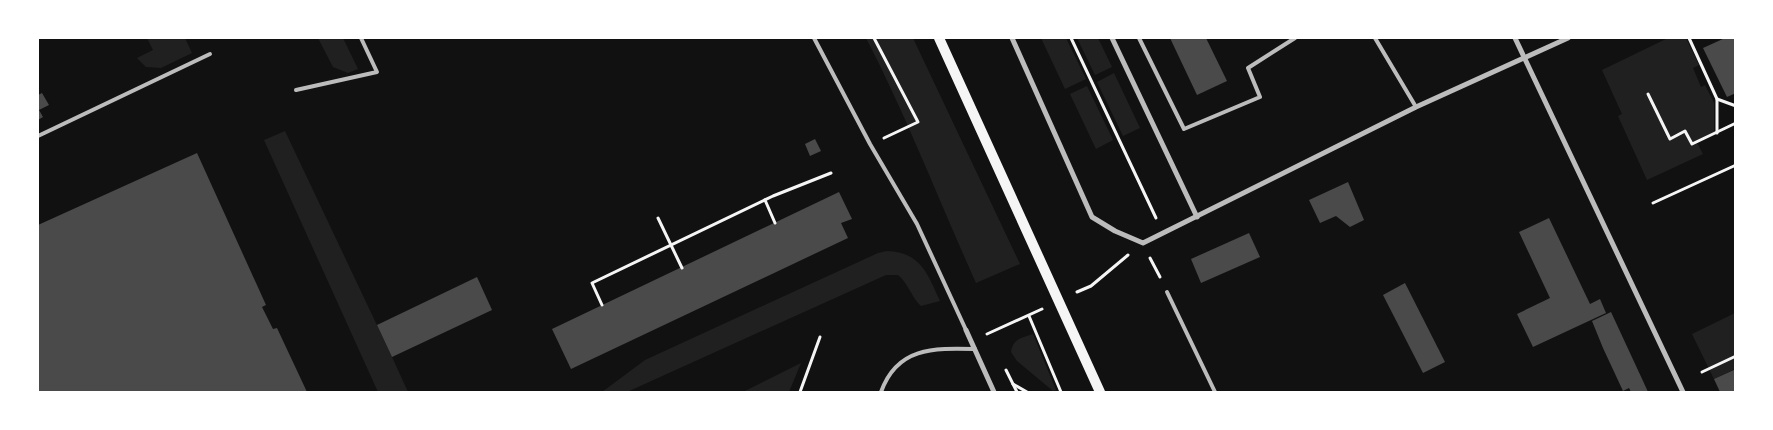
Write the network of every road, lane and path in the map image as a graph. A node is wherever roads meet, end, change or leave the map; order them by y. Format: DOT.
graph roads {
  1 [pos="361,38"];
  2 [pos="814,38"];
  3 [pos="874,38"];
  4 [pos="939,38"];
  5 [pos="1012,38"];
  6 [pos="1070,38"];
  7 [pos="1112,38"];
  8 [pos="1139,38"];
  9 [pos="1295,38"];
  10 [pos="1375,38"];
  11 [pos="1515,38"];
  12 [pos="1568,38"];
  13 [pos="1689,38"];
  14 [pos="210,54"];
  15 [pos="1524,57"];
  16 [pos="296,90"];
  17 [pos="1648,94"];
  18 [pos="1717,99"];
  19 [pos="1736,106"];
  20 [pos="1416,107"];
  21 [pos="1735,124"];
  22 [pos="1716,133"];
  23 [pos="38,136"];
  24 [pos="870,144"];
  25 [pos="1736,164"];
  26 [pos="831,173"];
  27 [pos="765,200"];
  28 [pos="1653,202"];
  29 [pos="1196,217"];
  30 [pos="658,218"];
  31 [pos="775,223"];
  32 [pos="1163,233"];
  33 [pos="1143,243"];
  34 [pos="671,245"];
  35 [pos="682,268"];
  36 [pos="1167,292"];
  37 [pos="1058,301"];
  38 [pos="602,305"];
  39 [pos="1029,316"];
  40 [pos="966,330"];
  41 [pos="820,338"];
  42 [pos="975,349"];
  43 [pos="1736,356"];
  44 [pos="1702,372"];
  45 [pos="1012,384"];
  46 [pos="800,392"];
  47 [pos="880,392"];
  48 [pos="994,392"];
  49 [pos="1026,392"];
  50 [pos="1061,392"];
  51 [pos="1100,392"];
  52 [pos="1215,392"];
  53 [pos="1683,392"];
  1 -- 16 [label="lane"];
  2 -- 24 [label="lane"];
  3 -- 24 [label="path"];
  4 -- 37 [label="main road"];
  5 -- 33 [label="street"];
  6 -- 32 [label="path"];
  7 -- 29 [label="street"];
  8 -- 9 [label="lane"];
  10 -- 20 [label="lane"];
  11 -- 15 [label="street"];
  12 -- 15 [label="street"];
  13 -- 18 [label="path"];
  14 -- 23 [label="lane"];
  15 -- 20 [label="street"];
  15 -- 53 [label="street"];
  17 -- 22 [label="path"];
  18 -- 19 [label="path"];
  18 -- 22 [label="path"];
  20 -- 29 [label="street"];
  21 -- 22 [label="path"];
  24 -- 40 [label="lane"];
  25 -- 28 [label="path"];
  26 -- 27 [label="path"];
  27 -- 31 [label="path"];
  27 -- 34 [label="path"];
  29 -- 32 [label="street"];
  30 -- 34 [label="path"];
  32 -- 33 [label="street"];
  33 -- 37 [label="path"];
  34 -- 35 [label="path"];
  34 -- 38 [label="path"];
  36 -- 52 [label="lane"];
  37 -- 39 [label="path"];
  37 -- 51 [label="main road"];
  39 -- 40 [label="path"];
  39 -- 50 [label="path"];
  40 -- 42 [label="street"];
  41 -- 46 [label="path"];
  42 -- 47 [label="lane"];
  42 -- 48 [label="street"];
  43 -- 44 [label="path"];
  45 -- 49 [label="path"];
}
